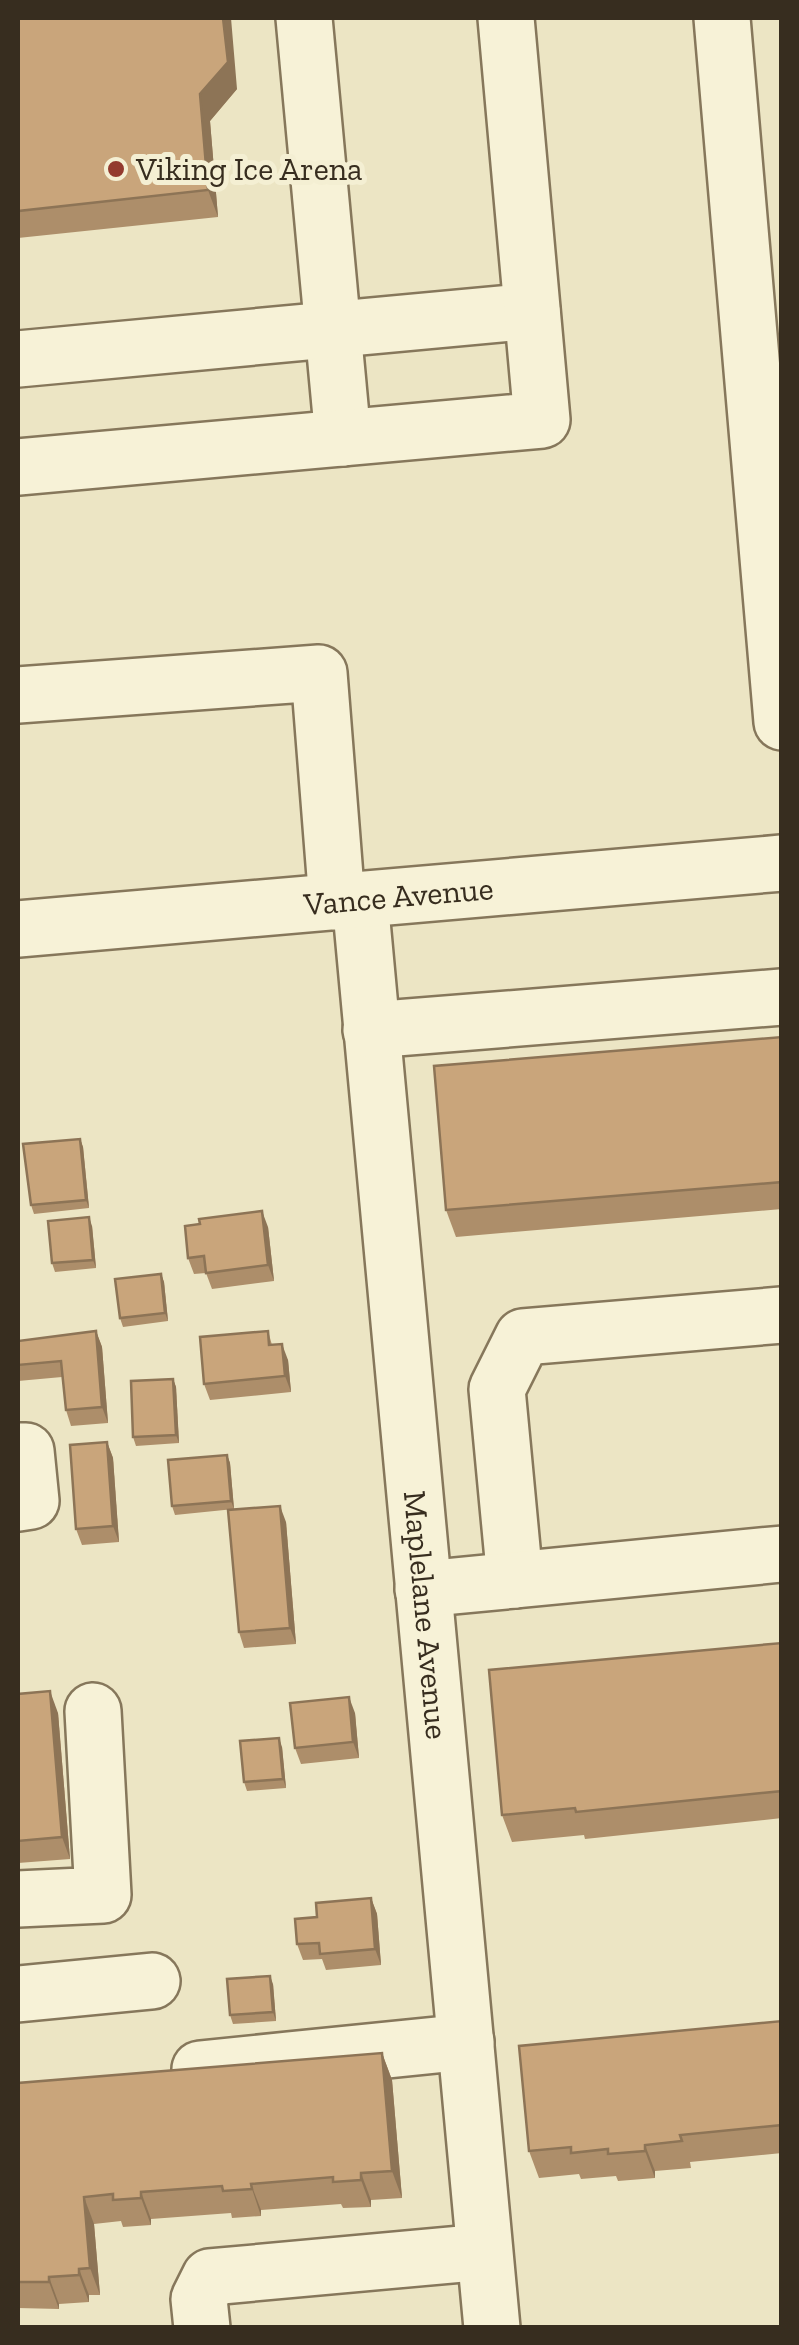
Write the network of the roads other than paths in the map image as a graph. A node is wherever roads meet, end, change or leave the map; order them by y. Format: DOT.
graph roads {
  1 [pos="304,18"];
  2 [pos="506,18"];
  3 [pos="722,18"];
  4 [pos="761,238"];
  5 [pos="532,312"];
  6 [pos="333,328"];
  7 [pos="18,359"];
  8 [pos="343,438"];
  9 [pos="18,468"];
  10 [pos="18,695"];
  11 [pos="782,722"];
  12 [pos="782,863"];
  13 [pos="348,901"];
  14 [pos="18,929"];
  15 [pos="782,997"];
  16 [pos="371,1030"];
  17 [pos="782,1314"];
  18 [pos="18,1451"];
  19 [pos="18,1503"];
  20 [pos="782,1554"];
  21 [pos="515,1580"];
  22 [pos="423,1589"];
  23 [pos="92,1711"];
  24 [pos="18,1899"];
  25 [pos="152,1981"];
  26 [pos="18,1994"];
  27 [pos="466,2042"];
  28 [pos="156,2074"];
  29 [pos="484,2252"];
  30 [pos="202,2328"];
  31 [pos="492,2328"];
  1 -- 6 [label="street"];
  2 -- 5 [label="street"];
  3 -- 4 [label="street"];
  4 -- 11 [label="street"];
  5 -- 6 [label="street"];
  5 -- 8 [label="street"];
  6 -- 7 [label="street"];
  6 -- 8 [label="street"];
  8 -- 9 [label="street"];
  10 -- 13 [label="street, Maplelane Avenue"];
  12 -- 13 [label="street, Vance Avenue"];
  13 -- 14 [label="street, Vance Avenue"];
  13 -- 16 [label="street, Maplelane Avenue"];
  15 -- 16 [label="street"];
  16 -- 22 [label="street, Maplelane Avenue"];
  17 -- 21 [label="street"];
  18 -- 19 [label="street"];
  20 -- 21 [label="street"];
  21 -- 22 [label="street"];
  22 -- 27 [label="street, Maplelane Avenue"];
  23 -- 24 [label="street"];
  25 -- 26 [label="street"];
  27 -- 28 [label="street"];
  27 -- 29 [label="street, Maplelane Avenue"];
  29 -- 30 [label="street"];
  29 -- 31 [label="street, Maplelane Avenue"];
}
